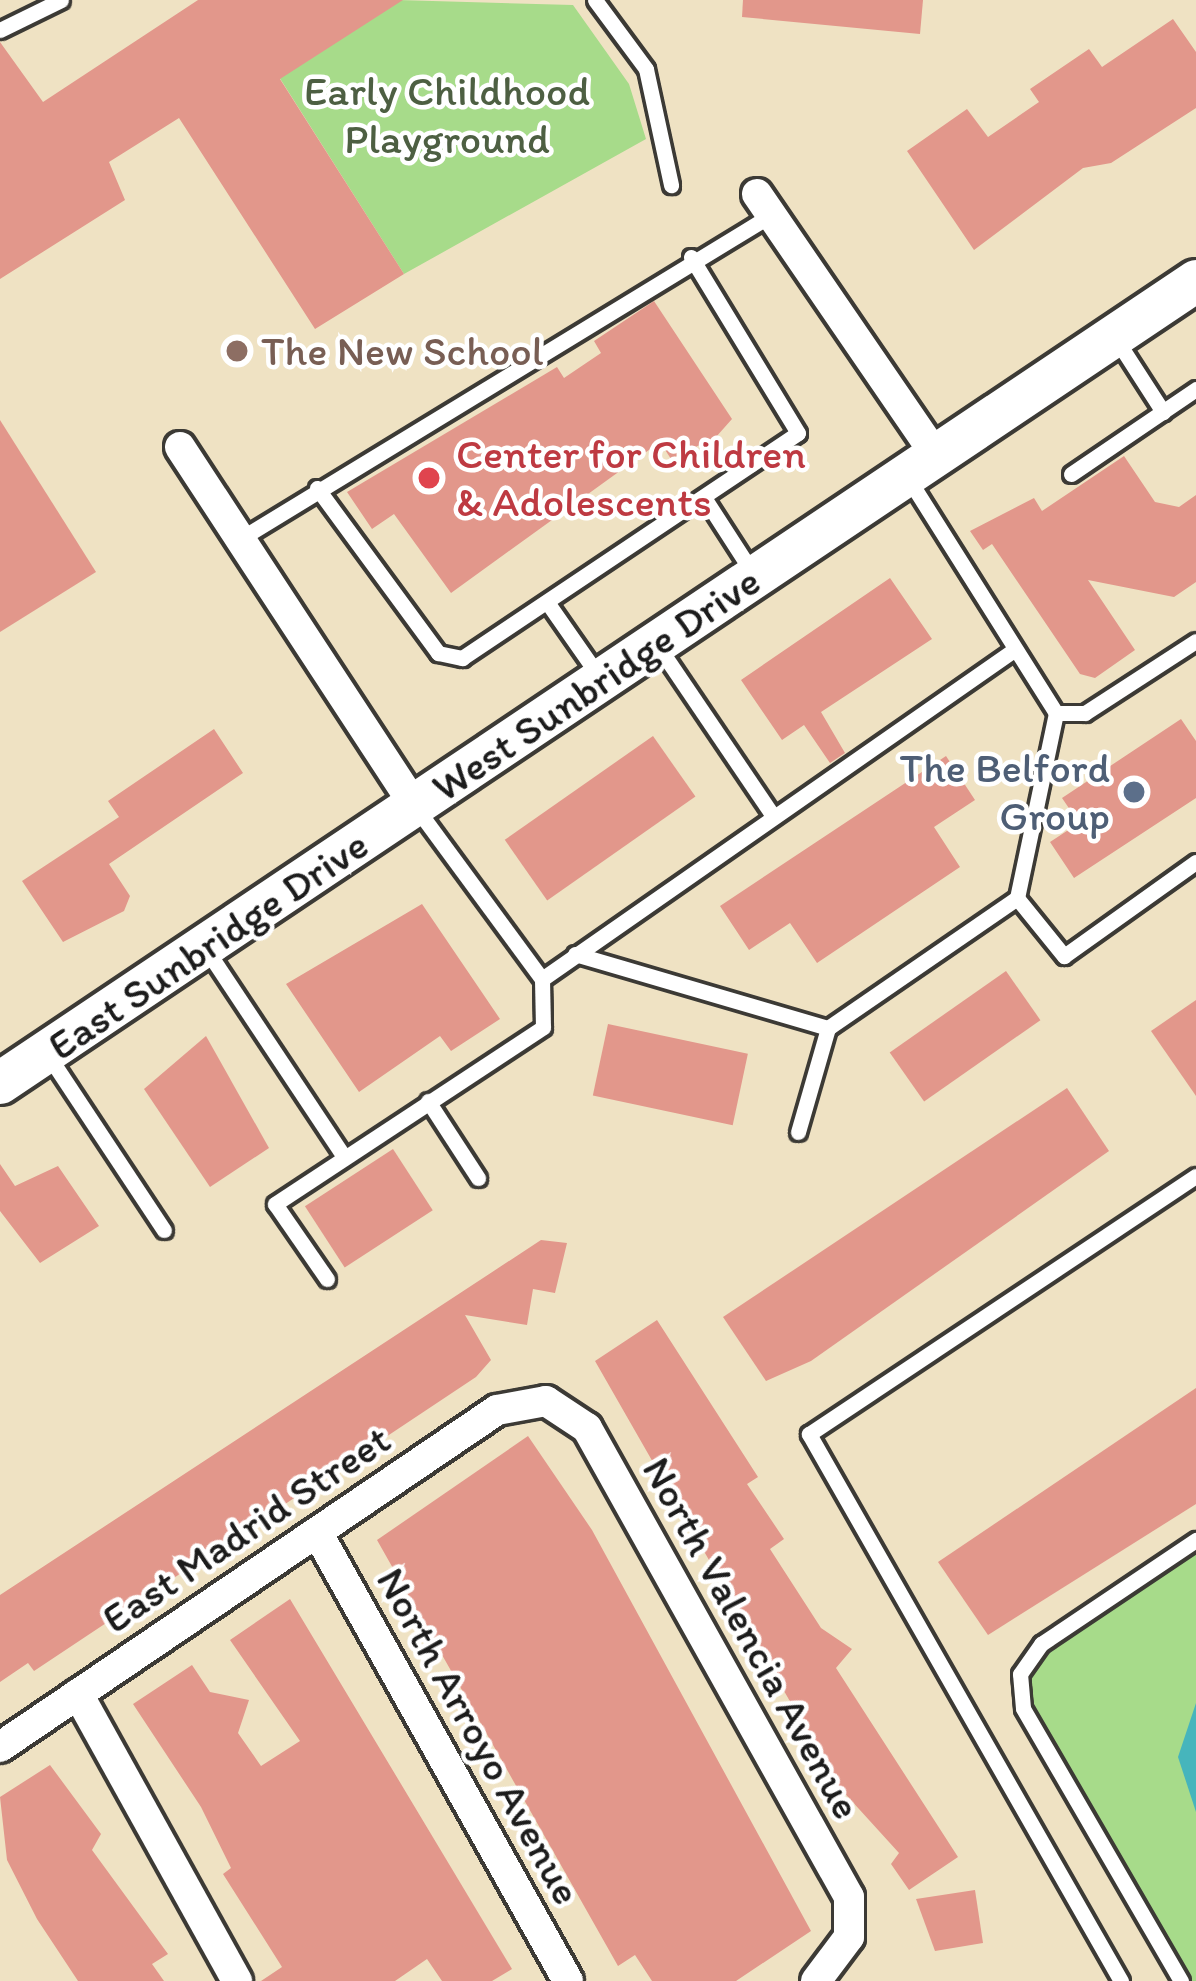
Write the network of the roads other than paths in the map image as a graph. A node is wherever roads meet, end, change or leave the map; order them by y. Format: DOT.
graph roads {
  1 [pos="61,0"];
  2 [pos="595,0"];
  3 [pos="0,30"];
  4 [pos="671,185"];
  5 [pos="764,204"];
  6 [pos="691,257"];
  7 [pos="1196,281"];
  8 [pos="1114,336"];
  9 [pos="1196,389"];
  10 [pos="1162,412"];
  11 [pos="179,447"];
  12 [pos="921,465"];
  13 [pos="1071,474"];
  14 [pos="316,488"];
  15 [pos="705,499"];
  16 [pos="240,539"];
  17 [pos="755,577"];
  18 [pos="547,602"];
  19 [pos="1196,641"];
  20 [pos="658,646"];
  21 [pos="1011,652"];
  22 [pos="602,681"];
  23 [pos="1056,713"];
  24 [pos="415,806"];
  25 [pos="773,816"];
  26 [pos="1196,862"];
  27 [pos="1016,898"];
  28 [pos="205,946"];
  29 [pos="575,954"];
  30 [pos="542,979"];
  31 [pos="828,1028"];
  32 [pos="46,1052"];
  33 [pos="0,1083"];
  34 [pos="428,1101"];
  35 [pos="798,1132"];
  36 [pos="344,1157"];
  37 [pos="1196,1176"];
  38 [pos="478,1178"];
  39 [pos="164,1230"];
  40 [pos="327,1279"];
  41 [pos="546,1401"];
  42 [pos="317,1532"];
  43 [pos="1196,1540"];
  44 [pos="78,1694"];
  45 [pos="0,1747"];
  46 [pos="237,1981"];
  47 [pos="568,1981"];
  48 [pos="816,1981"];
  49 [pos="1120,1981"];
  50 [pos="1181,1981"];
  1 -- 3 [label="lane"];
  2 -- 4 [label="lane"];
  5 -- 6 [label="lane"];
  5 -- 12 [label="street"];
  6 -- 14 [label="lane"];
  6 -- 15 [label="lane"];
  7 -- 8 [label="street, West Sunbridge Drive"];
  8 -- 10 [label="lane"];
  8 -- 12 [label="street, West Sunbridge Drive"];
  9 -- 10 [label="lane"];
  10 -- 13 [label="lane"];
  11 -- 16 [label="street"];
  12 -- 17 [label="street, West Sunbridge Drive"];
  12 -- 21 [label="lane"];
  14 -- 16 [label="lane"];
  14 -- 18 [label="lane"];
  15 -- 17 [label="lane"];
  15 -- 18 [label="lane"];
  16 -- 24 [label="street"];
  17 -- 20 [label="street, West Sunbridge Drive"];
  18 -- 22 [label="lane"];
  19 -- 23 [label="lane"];
  20 -- 22 [label="street, West Sunbridge Drive"];
  20 -- 25 [label="lane"];
  21 -- 23 [label="lane"];
  21 -- 25 [label="lane"];
  22 -- 24 [label="street, West Sunbridge Drive"];
  23 -- 27 [label="lane"];
  24 -- 28 [label="street, East Sunbridge Drive"];
  24 -- 30 [label="lane"];
  25 -- 29 [label="lane"];
  26 -- 27 [label="lane"];
  27 -- 31 [label="lane"];
  28 -- 32 [label="street, East Sunbridge Drive"];
  28 -- 36 [label="lane"];
  29 -- 30 [label="lane"];
  29 -- 31 [label="lane"];
  30 -- 34 [label="lane"];
  31 -- 35 [label="lane"];
  32 -- 33 [label="street, East Sunbridge Drive"];
  32 -- 39 [label="lane"];
  34 -- 36 [label="lane"];
  34 -- 38 [label="lane"];
  36 -- 40 [label="lane"];
  37 -- 49 [label="lane"];
  41 -- 42 [label="street, East Madrid Street"];
  41 -- 48 [label="street, North Valencia Avenue"];
  42 -- 44 [label="street, East Madrid Street"];
  42 -- 47 [label="street, North Arroyo Avenue"];
  43 -- 50 [label="lane"];
  44 -- 45 [label="street, East Madrid Street"];
  44 -- 46 [label="street"];
}
